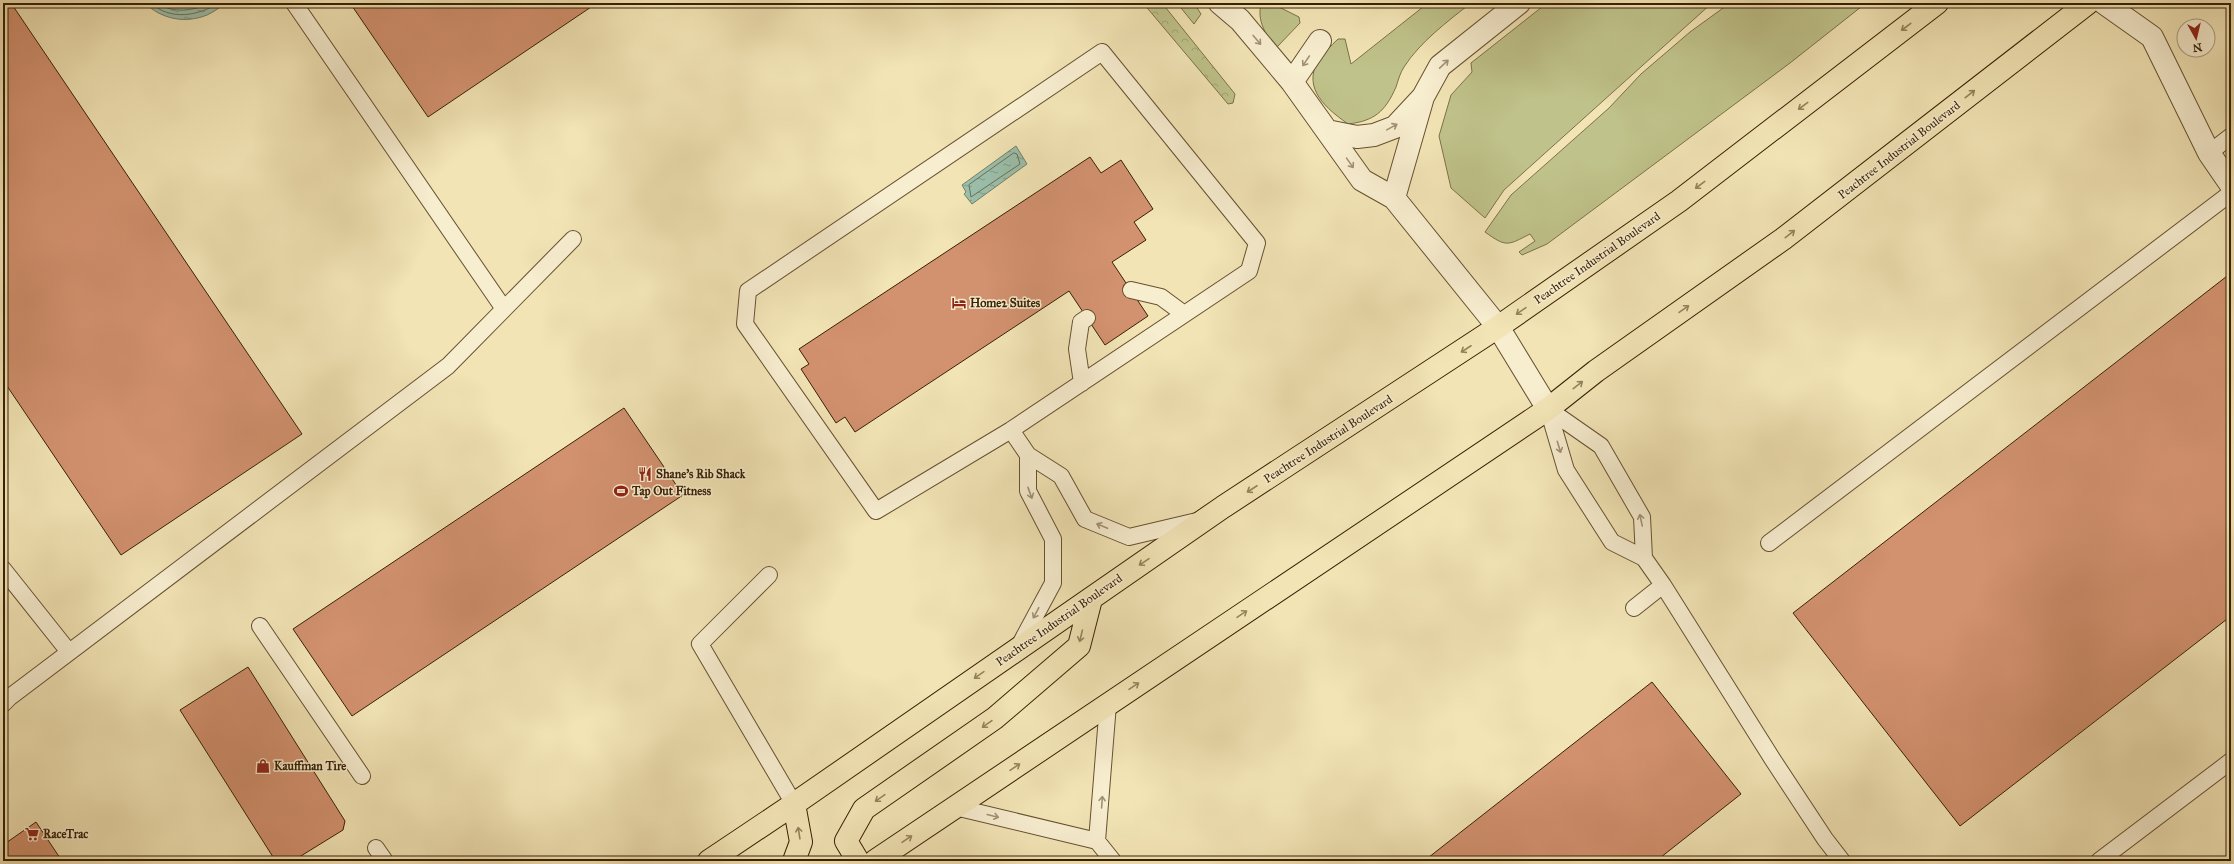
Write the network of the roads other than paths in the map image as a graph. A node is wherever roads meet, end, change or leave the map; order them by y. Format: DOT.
graph roads {
  1 [pos="294,3"];
  2 [pos="1220,3"];
  3 [pos="1520,3"];
  4 [pos="1937,3"];
  5 [pos="2088,3"];
  6 [pos="2104,3"];
  7 [pos="1242,11"];
  8 [pos="1320,41"];
  9 [pos="1292,82"];
  10 [pos="1422,97"];
  11 [pos="1327,131"];
  12 [pos="2231,136"];
  13 [pos="2209,153"];
  14 [pos="2231,185"];
  15 [pos="2231,193"];
  16 [pos="1394,198"];
  17 [pos="574,239"];
  18 [pos="1131,290"];
  19 [pos="504,309"];
  20 [pos="1184,314"];
  21 [pos="1087,318"];
  22 [pos="1498,327"];
  23 [pos="1082,383"];
  24 [pos="1548,409"];
  25 [pos="1011,430"];
  26 [pos="1028,455"];
  27 [pos="1206,519"];
  28 [pos="1769,543"];
  29 [pos="1644,558"];
  30 [pos="3,569"];
  31 [pos="769,575"];
  32 [pos="1663,585"];
  33 [pos="1091,598"];
  34 [pos="1634,608"];
  35 [pos="260,626"];
  36 [pos="1017,649"];
  37 [pos="69,652"];
  38 [pos="3,704"];
  39 [pos="1108,704"];
  40 [pos="2231,761"];
  41 [pos="362,776"];
  42 [pos="794,804"];
  43 [pos="955,807"];
  44 [pos="1098,841"];
  45 [pos="708,861"];
  46 [pos="794,861"];
  47 [pos="858,861"];
  48 [pos="875,861"];
  49 [pos="1113,861"];
  50 [pos="1842,861"];
  51 [pos="2099,861"];
  1 -- 19 [label="lane"];
  2 -- 7 [label="street"];
  10 -- 3 [label="street, one-way"];
  4 -- 22 [label="highway, Peachtree Industrial Boulevard, one-way"];
  24 -- 5 [label="highway, Peachtree Industrial Boulevard, one-way"];
  6 -- 13 [label="street"];
  7 -- 9 [label="street, one-way"];
  8 -- 9 [label="street, one-way"];
  9 -- 11 [label="street"];
  11 -- 10 [label="street, one-way"];
  10 -- 16 [label="street"];
  11 -- 16 [label="street, one-way"];
  12 -- 13 [label="lane"];
  13 -- 14 [label="street"];
  15 -- 28 [label="lane"];
  16 -- 22 [label="street"];
  17 -- 19 [label="lane"];
  18 -- 20 [label="lane"];
  19 -- 37 [label="lane"];
  20 -- 23 [label="lane"];
  20 -- 25 [label="lane"];
  21 -- 23 [label="lane"];
  22 -- 24 [label="street"];
  22 -- 27 [label="highway, Peachtree Industrial Boulevard, one-way"];
  23 -- 25 [label="lane"];
  24 -- 29 [label="lane, one-way"];
  29 -- 24 [label="lane, one-way"];
  39 -- 24 [label="highway, Peachtree Industrial Boulevard, one-way"];
  25 -- 26 [label="lane"];
  27 -- 26 [label="lane, one-way"];
  26 -- 36 [label="lane, one-way"];
  27 -- 33 [label="highway, Peachtree Industrial Boulevard, one-way"];
  29 -- 32 [label="lane"];
  30 -- 37 [label="lane"];
  31 -- 42 [label="lane"];
  32 -- 34 [label="lane"];
  32 -- 50 [label="lane"];
  33 -- 36 [label="highway, Peachtree Industrial Boulevard"];
  33 -- 47 [label="highway, one-way"];
  35 -- 41 [label="lane"];
  36 -- 42 [label="highway, Peachtree Industrial Boulevard, one-way"];
  37 -- 38 [label="lane"];
  43 -- 39 [label="highway, Peachtree Industrial Boulevard, one-way"];
  44 -- 39 [label="lane, one-way"];
  40 -- 51 [label="lane"];
  42 -- 45 [label="highway, Peachtree Industrial Boulevard"];
  46 -- 42 [label="highway, one-way"];
  43 -- 44 [label="lane, one-way"];
  48 -- 43 [label="highway, Peachtree Industrial Boulevard, one-way"];
  44 -- 49 [label="lane"];
}
